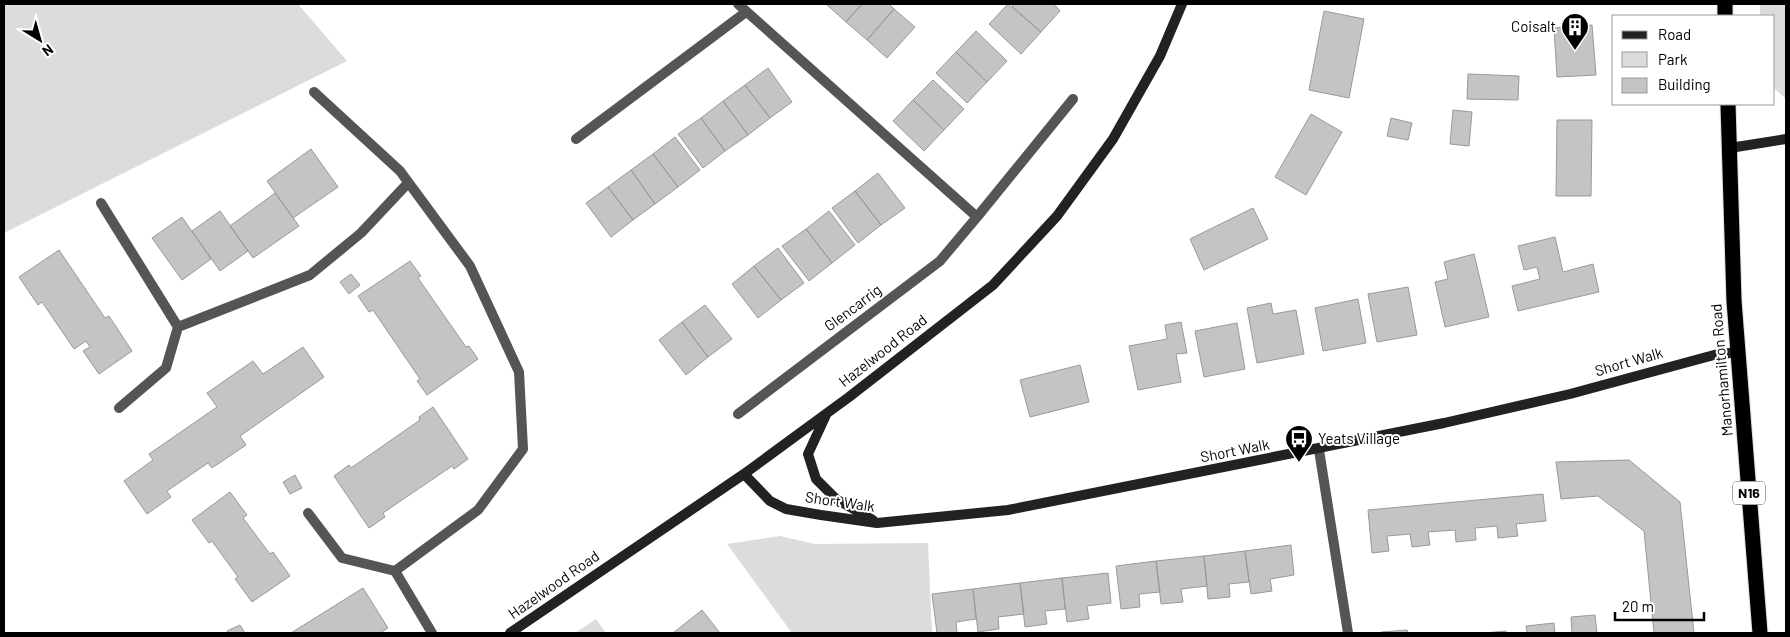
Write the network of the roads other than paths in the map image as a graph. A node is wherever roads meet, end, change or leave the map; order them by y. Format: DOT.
graph roads {
  1 [pos="738,4"];
  2 [pos="1182,4"];
  3 [pos="746,12"];
  4 [pos="314,92"];
  5 [pos="1073,99"];
  6 [pos="1728,105"];
  7 [pos="576,139"];
  8 [pos="1786,139"];
  9 [pos="1730,148"];
  10 [pos="408,183"];
  11 [pos="101,203"];
  12 [pos="976,217"];
  13 [pos="178,327"];
  14 [pos="1738,352"];
  15 [pos="118,408"];
  16 [pos="738,414"];
  17 [pos="826,414"];
  18 [pos="1319,450"];
  19 [pos="744,474"];
  20 [pos="308,512"];
  21 [pos="877,523"];
  22 [pos="394,571"];
  23 [pos="432,633"];
  24 [pos="510,633"];
  25 [pos="1348,633"];
  26 [pos="1760,633"];
  1 -- 3 [label="street"];
  2 -- 17 [label="street, Hazelwood Road"];
  3 -- 7 [label="street"];
  3 -- 12 [label="street"];
  4 -- 10 [label="street"];
  5 -- 12 [label="street, Glencarrig"];
  6 -- 9 [label="highway, Manorhamilton Road / N16"];
  8 -- 9 [label="street"];
  9 -- 14 [label="highway, Manorhamilton Road / N16"];
  10 -- 13 [label="street"];
  10 -- 22 [label="street"];
  11 -- 13 [label="street"];
  12 -- 16 [label="street, Glencarrig"];
  13 -- 15 [label="street"];
  14 -- 18 [label="street, Short Walk"];
  14 -- 26 [label="highway, Manorhamilton Road / N16"];
  17 -- 19 [label="street, Hazelwood Road"];
  17 -- 21 [label="street"];
  18 -- 21 [label="street, Short Walk"];
  18 -- 25 [label="street"];
  19 -- 21 [label="street, Short Walk"];
  19 -- 24 [label="street, Hazelwood Road"];
  20 -- 22 [label="street"];
  22 -- 23 [label="street"];
}
